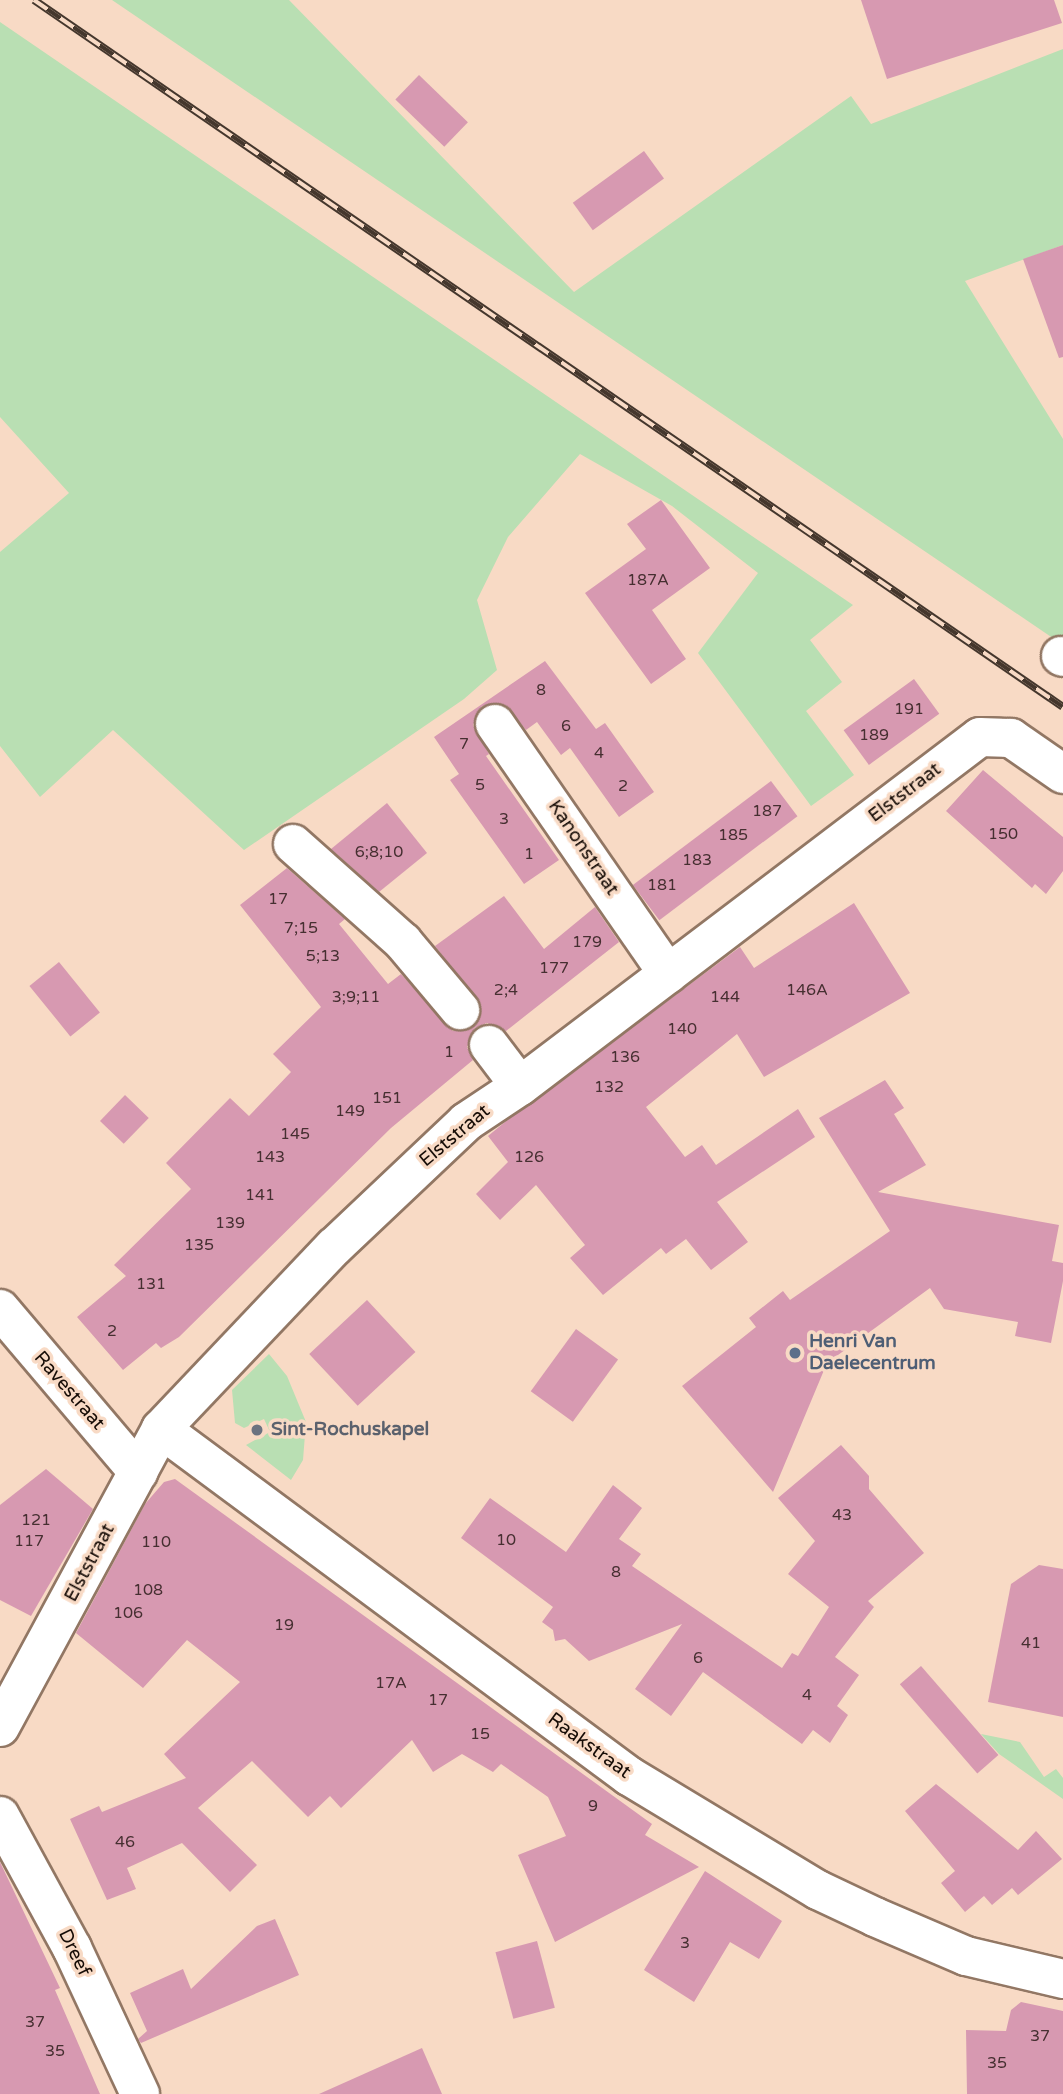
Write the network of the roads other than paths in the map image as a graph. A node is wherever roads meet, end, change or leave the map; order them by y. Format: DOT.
graph roads {
  1 [pos="495,724"];
  2 [pos="1063,774"];
  3 [pos="293,844"];
  4 [pos="668,974"];
  5 [pos="460,1010"];
  6 [pos="489,1045"];
  7 [pos="520,1086"];
  8 [pos="0,1309"];
  9 [pos="161,1429"];
  10 [pos="138,1472"];
  11 [pos="0,1727"];
  12 [pos="0,1816"];
  13 [pos="1063,1979"];
  14 [pos="140,2094"];
  1 -- 4 [label="street, Kanonstraat"];
  2 -- 4 [label="street, Elststraat"];
  3 -- 5 [label="street"];
  4 -- 7 [label="street, Elststraat"];
  6 -- 7 [label="street"];
  7 -- 9 [label="street, Elststraat"];
  8 -- 10 [label="street, Ravestraat"];
  9 -- 10 [label="street, Elststraat"];
  9 -- 13 [label="street, Raakstraat"];
  10 -- 11 [label="street, Elststraat"];
  12 -- 14 [label="street, Dreef"];
}
